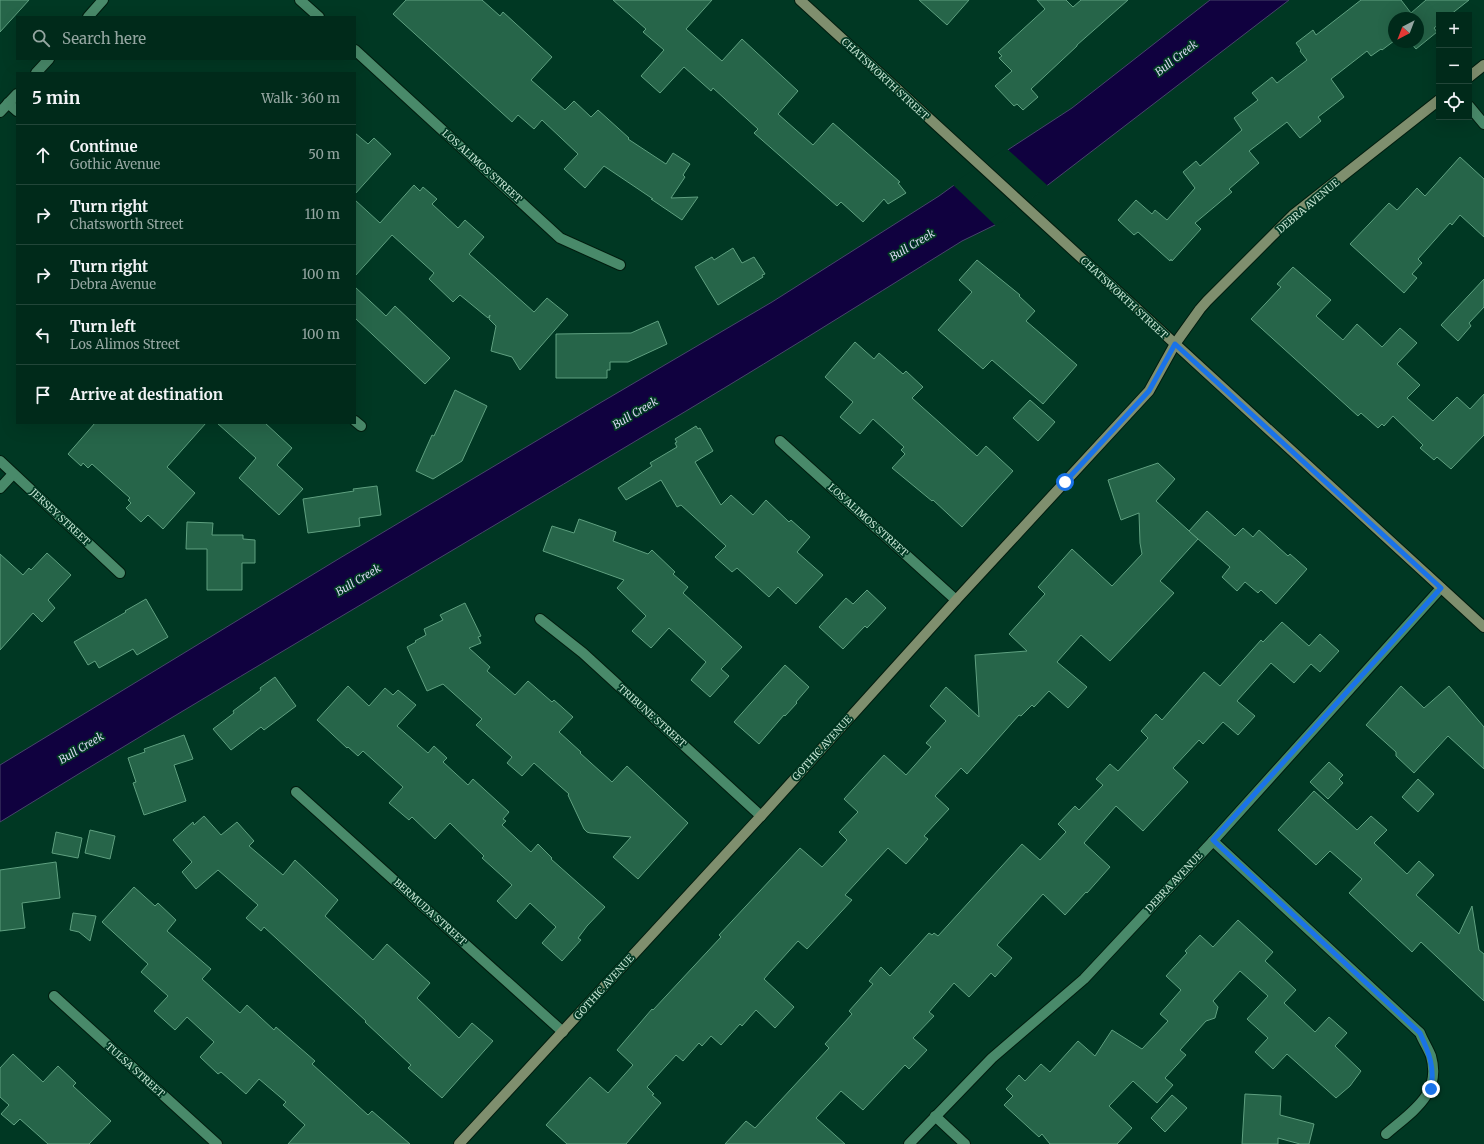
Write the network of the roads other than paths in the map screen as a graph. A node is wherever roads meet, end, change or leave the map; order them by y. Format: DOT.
graph roads {
  1 [pos="103,0"];
  2 [pos="300,0"];
  3 [pos="800,0"];
  4 [pos="89,16"];
  5 [pos="317,16"];
  6 [pos="356,51"];
  7 [pos="48,60"];
  8 [pos="1484,65"];
  9 [pos="37,72"];
  10 [pos="1472,75"];
  11 [pos="16,95"];
  12 [pos="1436,102"];
  13 [pos="8,103"];
  14 [pos="16,110"];
  15 [pos="1472,110"];
  16 [pos="0,112"];
  17 [pos="1484,124"];
  18 [pos="620,265"];
  19 [pos="1175,344"];
  20 [pos="780,441"];
  21 [pos="0,461"];
  22 [pos="13,474"];
  23 [pos="0,488"];
  24 [pos="120,573"];
  25 [pos="1441,588"];
  26 [pos="956,600"];
  27 [pos="540,620"];
  28 [pos="1484,627"];
  29 [pos="296,792"];
  30 [pos="761,816"];
  31 [pos="1213,840"];
  32 [pos="54,996"];
  33 [pos="563,1032"];
  34 [pos="935,1116"];
  35 [pos="1386,1134"];
  36 [pos="217,1144"];
  37 [pos="459,1144"];
  38 [pos="909,1144"];
  39 [pos="965,1144"];
  1 -- 4 [label="street"];
  2 -- 5 [label="street"];
  3 -- 19 [label="street, CHATSWORTH STREET"];
  6 -- 18 [label="street, LOS ALIMOS STREET"];
  7 -- 9 [label="street"];
  8 -- 10 [label="street"];
  11 -- 13 [label="street"];
  12 -- 19 [label="street, DEBRA AVENUE"];
  13 -- 14 [label="street"];
  13 -- 16 [label="street"];
  15 -- 17 [label="street"];
  19 -- 25 [label="street, CHATSWORTH STREET"];
  19 -- 26 [label="street, GOTHIC AVENUE"];
  20 -- 26 [label="street, LOS ALIMOS STREET"];
  21 -- 22 [label="street, JERSEY STREET"];
  22 -- 23 [label="street"];
  22 -- 24 [label="street, JERSEY STREET"];
  25 -- 28 [label="street, CHATSWORTH STREET"];
  25 -- 31 [label="street, DEBRA AVENUE"];
  26 -- 30 [label="street, GOTHIC AVENUE"];
  27 -- 30 [label="street, TRIBUNE STREET"];
  29 -- 33 [label="street, BERMUDA STREET"];
  30 -- 33 [label="street, GOTHIC AVENUE"];
  31 -- 34 [label="street, DEBRA AVENUE"];
  31 -- 35 [label="street"];
  32 -- 36 [label="street, TULSA STREET"];
  33 -- 37 [label="street, GOTHIC AVENUE"];
  34 -- 38 [label="street, DEBRA AVENUE"];
  34 -- 39 [label="street"];
}
